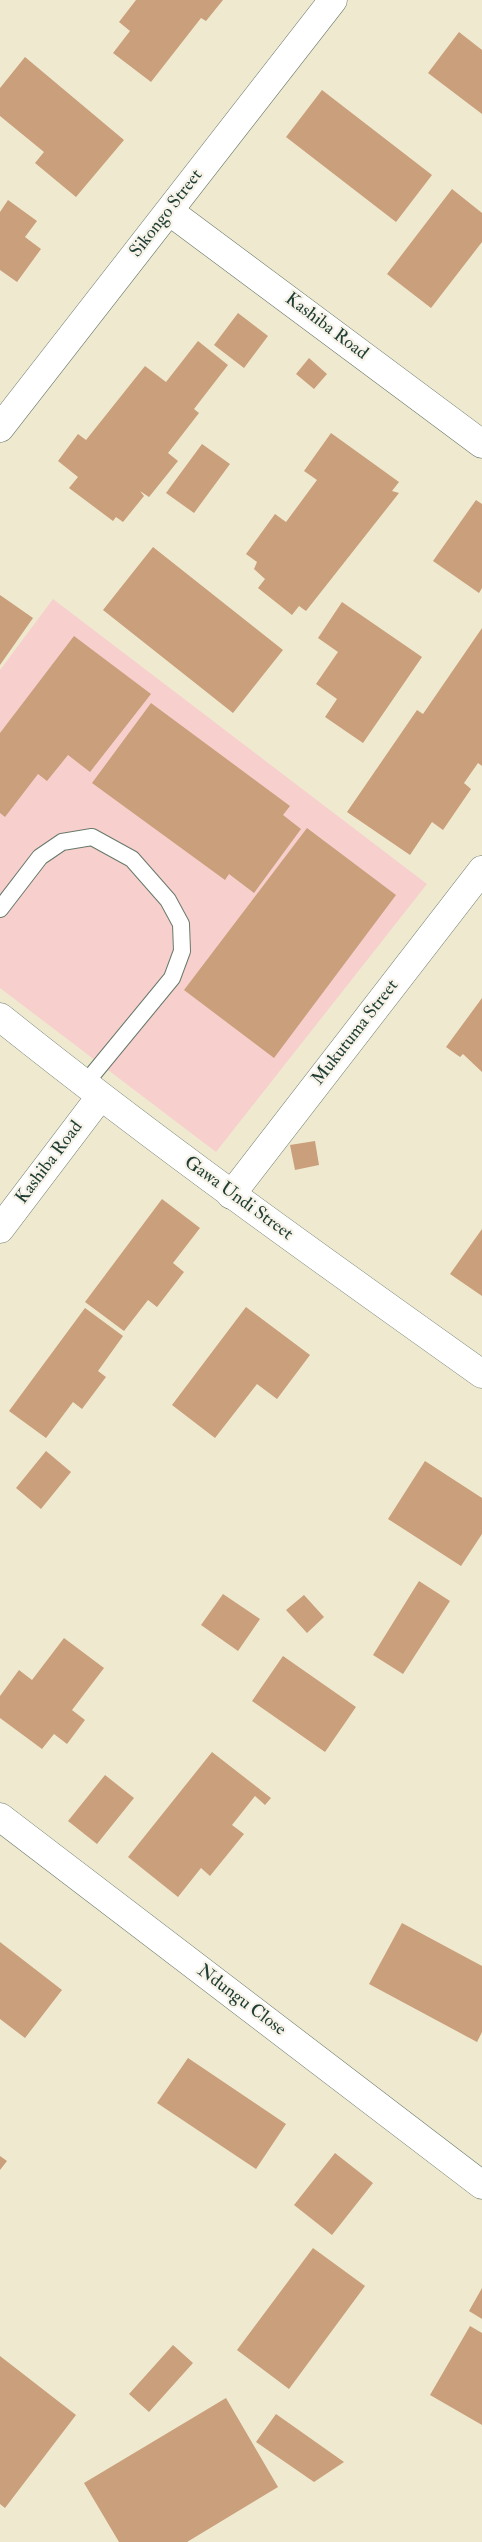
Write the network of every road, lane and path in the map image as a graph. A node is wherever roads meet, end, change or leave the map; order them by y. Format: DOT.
graph roads {
  1 [pos="333,0"];
  2 [pos="170,211"];
  3 [pos="0,428"];
  4 [pos="482,444"];
  5 [pos="482,870"];
  6 [pos="0,909"];
  7 [pos="0,1016"];
  8 [pos="92,1091"];
  9 [pos="231,1195"];
  10 [pos="0,1229"];
  11 [pos="482,1374"];
  12 [pos="0,1817"];
  13 [pos="482,2185"];
  1 -- 2 [label="street, Sikongo Street"];
  2 -- 3 [label="street, Sikongo Street"];
  2 -- 4 [label="street, Kashiba Road"];
  5 -- 9 [label="street, Mukutuma Street"];
  6 -- 8 [label="lane"];
  7 -- 8 [label="street, Gawa Undi Street"];
  8 -- 9 [label="street, Gawa Undi Street"];
  8 -- 10 [label="street, Kashiba Road"];
  9 -- 11 [label="street, Gawa Undi Street"];
  12 -- 13 [label="street, Ndungu Close"];
}
